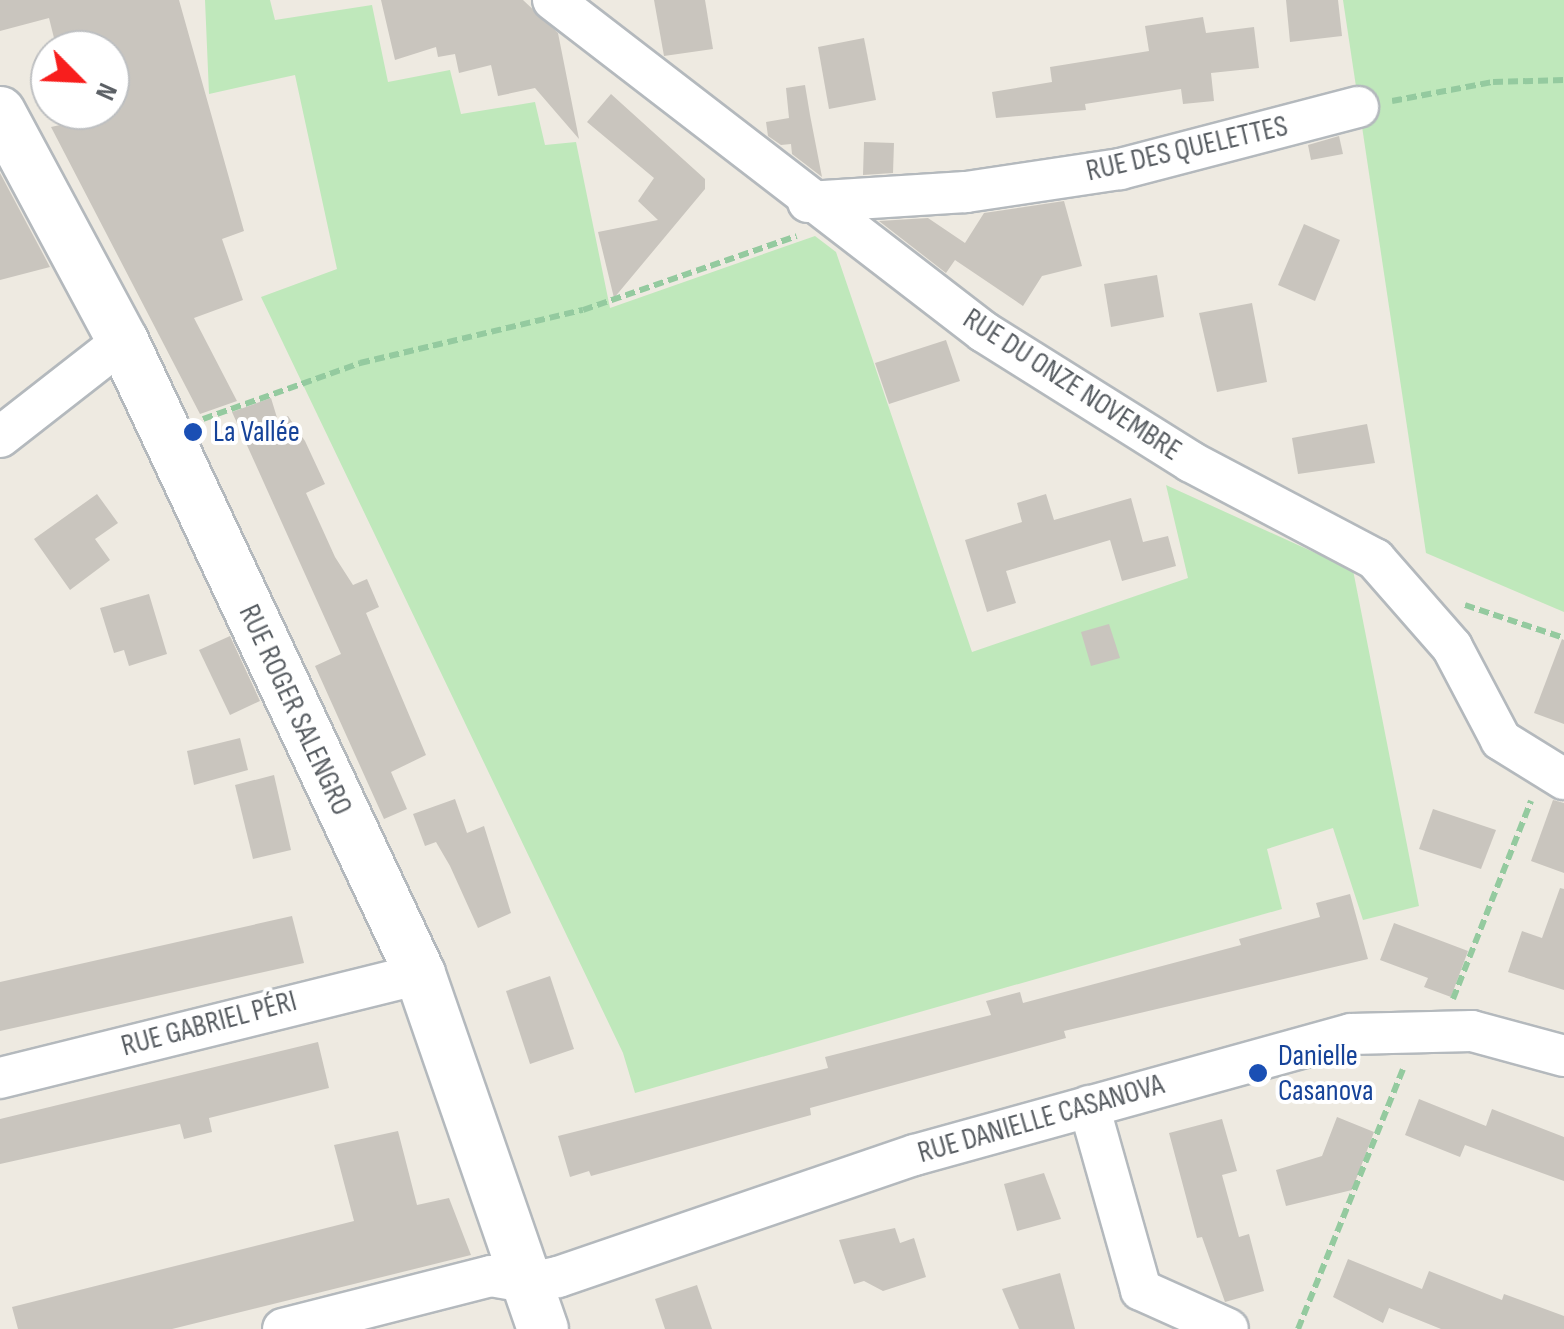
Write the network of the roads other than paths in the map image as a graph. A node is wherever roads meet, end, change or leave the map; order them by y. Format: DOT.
graph roads {
  1 [pos="553,0"];
  2 [pos="1358,108"];
  3 [pos="0,112"];
  4 [pos="822,212"];
  5 [pos="123,341"];
  6 [pos="0,436"];
  7 [pos="1554,773"];
  8 [pos="420,974"];
  9 [pos="1564,1056"];
  10 [pos="0,1078"];
  11 [pos="1089,1106"];
  12 [pos="536,1306"];
  13 [pos="283,1329"];
  14 [pos="1228,1329"];
  1 -- 4 [label="street, RUE DU ONZE NOVEMBRE"];
  2 -- 4 [label="street, RUE DES QUELETTES"];
  3 -- 5 [label="street, RUE ROGER SALENGRO"];
  4 -- 7 [label="street, RUE DU ONZE NOVEMBRE"];
  5 -- 6 [label="street"];
  5 -- 8 [label="street, RUE ROGER SALENGRO"];
  8 -- 10 [label="street, RUE GABRIEL PÉRI"];
  8 -- 12 [label="street, RUE ROGER SALENGRO"];
  9 -- 11 [label="street, RUE DANIELLE CASANOVA"];
  11 -- 12 [label="street, RUE DANIELLE CASANOVA"];
  11 -- 14 [label="street"];
  12 -- 13 [label="street"];
}
